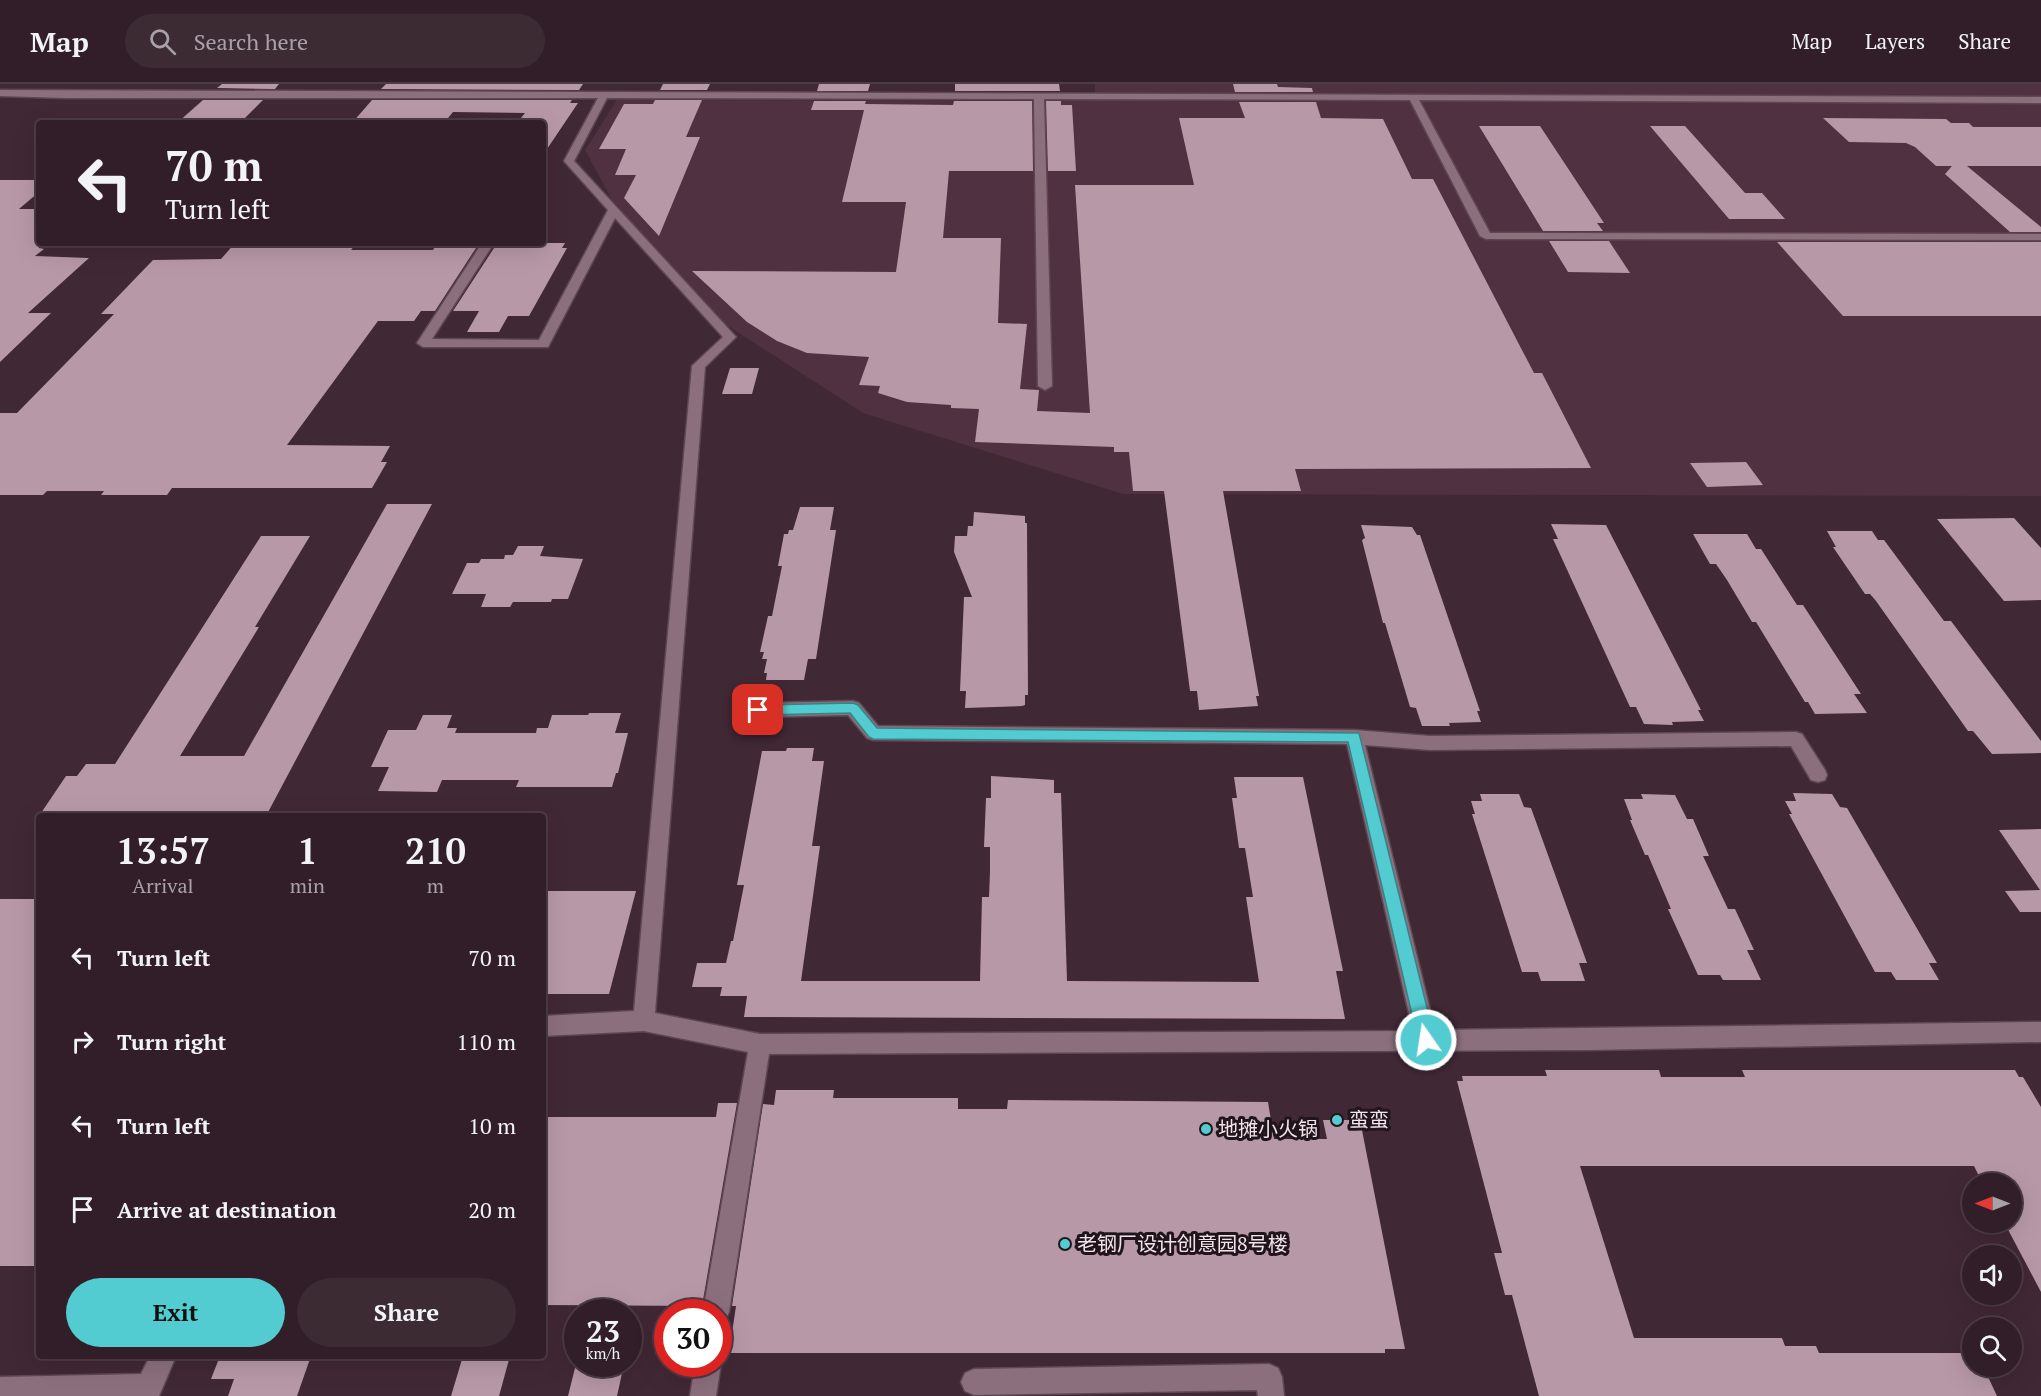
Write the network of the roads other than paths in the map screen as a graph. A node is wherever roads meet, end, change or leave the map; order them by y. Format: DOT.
graph roads {
  1 [pos="636,84"];
  2 [pos="2031,91"];
  3 [pos="0,93"];
  4 [pos="604,95"];
  5 [pos="629,95"];
  6 [pos="1039,96"];
  7 [pos="1413,97"];
  8 [pos="2041,99"];
  9 [pos="614,209"];
  10 [pos="2041,237"];
  11 [pos="486,246"];
  12 [pos="1045,386"];
  13 [pos="758,710"];
  14 [pos="1354,737"];
  15 [pos="1818,775"];
  16 [pos="644,1022"];
  17 [pos="546,1026"];
  18 [pos="2041,1032"];
  19 [pos="1426,1040"];
  20 [pos="760,1044"];
  21 [pos="718,1299"];
  22 [pos="162,1359"];
  23 [pos="706,1377"];
  24 [pos="974,1382"];
  25 [pos="1071,1388"];
  26 [pos="0,1390"];
  27 [pos="147,1392"];
  28 [pos="703,1396"];
  29 [pos="1271,1396"];
  1 -- 5 [label="street"];
  2 -- 8 [label="street"];
  3 -- 4 [label="street"];
  4 -- 5 [label="street"];
  4 -- 9 [label="street"];
  5 -- 6 [label="street"];
  6 -- 7 [label="street"];
  6 -- 12 [label="street"];
  7 -- 8 [label="street"];
  7 -- 10 [label="street"];
  9 -- 11 [label="street"];
  9 -- 16 [label="street"];
  13 -- 14 [label="street"];
  14 -- 15 [label="street"];
  14 -- 19 [label="street"];
  16 -- 17 [label="street"];
  16 -- 20 [label="street"];
  18 -- 19 [label="street"];
  19 -- 20 [label="street"];
  20 -- 21 [label="street"];
  22 -- 27 [label="street"];
  23 -- 28 [label="street"];
  24 -- 25 [label="street"];
  25 -- 29 [label="street"];
  26 -- 27 [label="street"];
}
